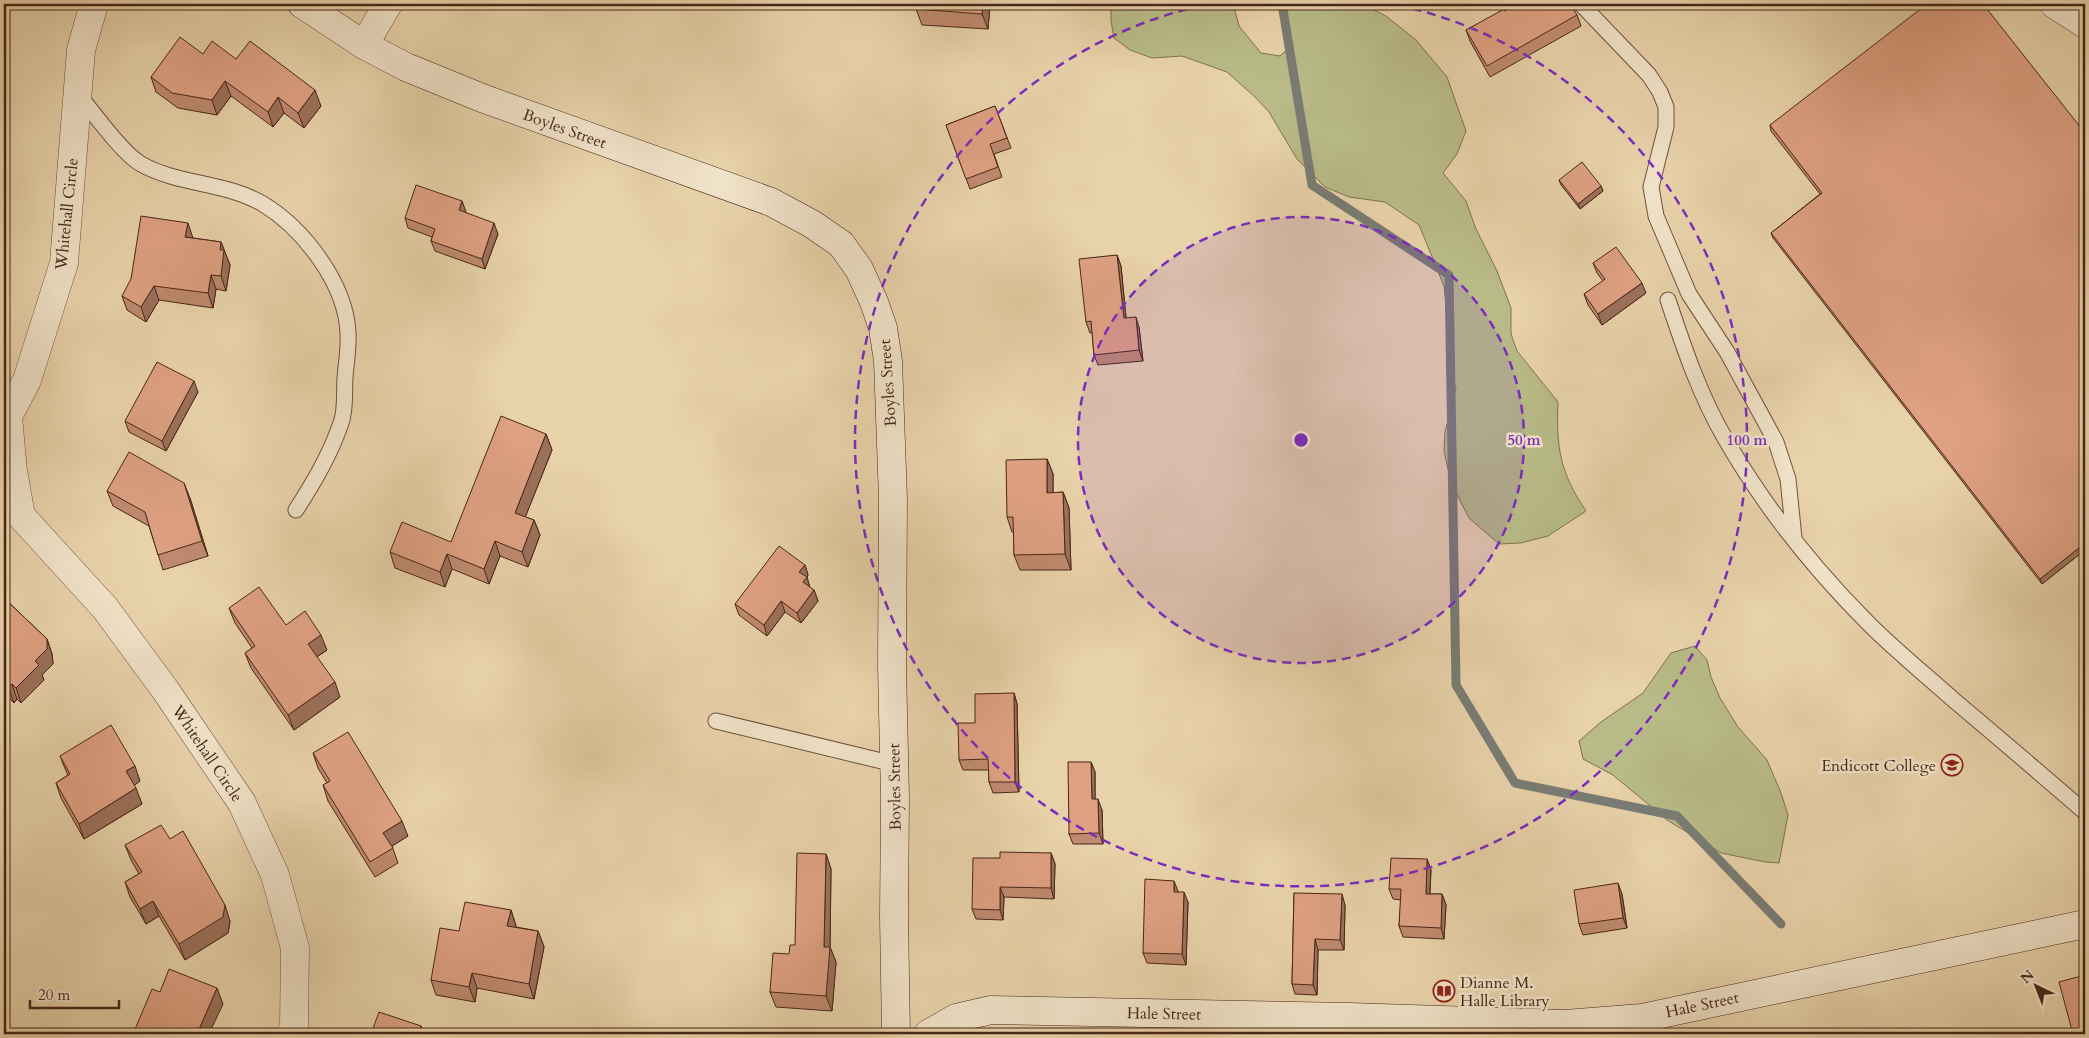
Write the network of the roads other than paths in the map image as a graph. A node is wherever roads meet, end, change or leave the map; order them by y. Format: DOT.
graph roads {
  1 [pos="94,4"];
  2 [pos="302,4"];
  3 [pos="388,4"];
  4 [pos="1581,4"];
  5 [pos="2054,4"];
  6 [pos="2085,24"];
  7 [pos="364,45"];
  8 [pos="78,94"];
  9 [pos="1668,300"];
  10 [pos="6,420"];
  11 [pos="296,510"];
  12 [pos="12,516"];
  13 [pos="1794,539"];
  14 [pos="716,721"];
  15 [pos="894,764"];
  16 [pos="2085,812"];
  17 [pos="2085,924"];
  18 [pos="291,1034"];
  19 [pos="896,1034"];
  20 [pos="928,1034"];
  1 -- 8 [label="street, Whitehall Circle"];
  2 -- 7 [label="street, Boyles Street"];
  3 -- 7 [label="street"];
  4 -- 13 [label="lane"];
  5 -- 6 [label="street"];
  7 -- 15 [label="street, Boyles Street"];
  8 -- 10 [label="street, Whitehall Circle"];
  8 -- 11 [label="lane"];
  9 -- 13 [label="lane"];
  10 -- 12 [label="street, Whitehall Circle"];
  12 -- 18 [label="street, Whitehall Circle"];
  13 -- 16 [label="lane"];
  14 -- 15 [label="lane"];
  15 -- 19 [label="street, Boyles Street"];
  17 -- 20 [label="street, Hale Street"];
}
